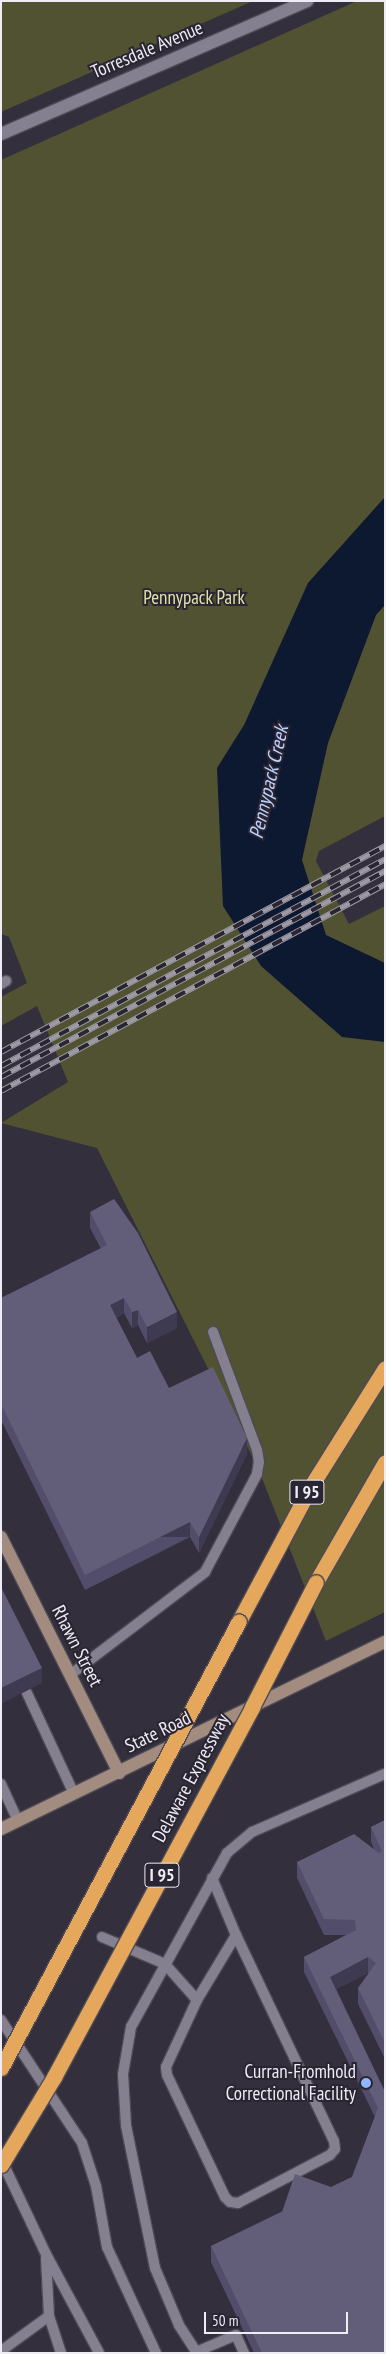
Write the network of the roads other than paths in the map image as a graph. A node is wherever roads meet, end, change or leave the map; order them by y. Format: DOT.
graph roads {
  1 [pos="307,1"];
  2 [pos="1,134"];
  3 [pos="213,1332"];
  4 [pos="385,1368"];
  5 [pos="385,1462"];
  6 [pos="1,1537"];
  7 [pos="385,1642"];
  8 [pos="70,1675"];
  9 [pos="27,1693"];
  10 [pos="118,1773"];
  11 [pos="385,1774"];
  12 [pos="1,1784"];
  13 [pos="74,1794"];
  14 [pos="18,1821"];
  15 [pos="1,1829"];
  16 [pos="212,1878"];
  17 [pos="236,1935"];
  18 [pos="102,1937"];
  19 [pos="165,1964"];
  20 [pos="197,2000"];
  21 [pos="1,2020"];
  22 [pos="1,2068"];
  23 [pos="1,2159"];
  24 [pos="1,2165"];
  25 [pos="46,2254"];
  26 [pos="49,2316"];
  27 [pos="1,2351"];
  28 [pos="196,2352"];
  29 [pos="61,2353"];
  30 [pos="99,2353"];
  31 [pos="156,2353"];
  32 [pos="244,2353"];
  1 -- 2 [label="street, Torresdale Avenue"];
  3 -- 8 [label="lane"];
  4 -- 22 [label="highway, Delaware Expressway / I 95, bridge"];
  5 -- 24 [label="highway, Delaware Expressway / I 95, bridge"];
  6 -- 8 [label="main road, Rhawn Street"];
  7 -- 10 [label="main road, State Road"];
  8 -- 10 [label="main road, Rhawn Street"];
  9 -- 13 [label="lane"];
  10 -- 13 [label="main road, State Road"];
  11 -- 16 [label="lane"];
  12 -- 14 [label="lane"];
  13 -- 14 [label="main road, State Road"];
  14 -- 15 [label="main road, State Road"];
  16 -- 17 [label="lane"];
  16 -- 19 [label="lane"];
  17 -- 20 [label="lane"];
  17 -- 20 [label="lane"];
  18 -- 19 [label="lane"];
  19 -- 20 [label="lane"];
  19 -- 28 [label="lane"];
  21 -- 31 [label="lane"];
  23 -- 25 [label="lane"];
  25 -- 26 [label="lane"];
  25 -- 30 [label="lane"];
  26 -- 27 [label="lane"];
  26 -- 29 [label="lane"];
  28 -- 32 [label="lane"];
}
